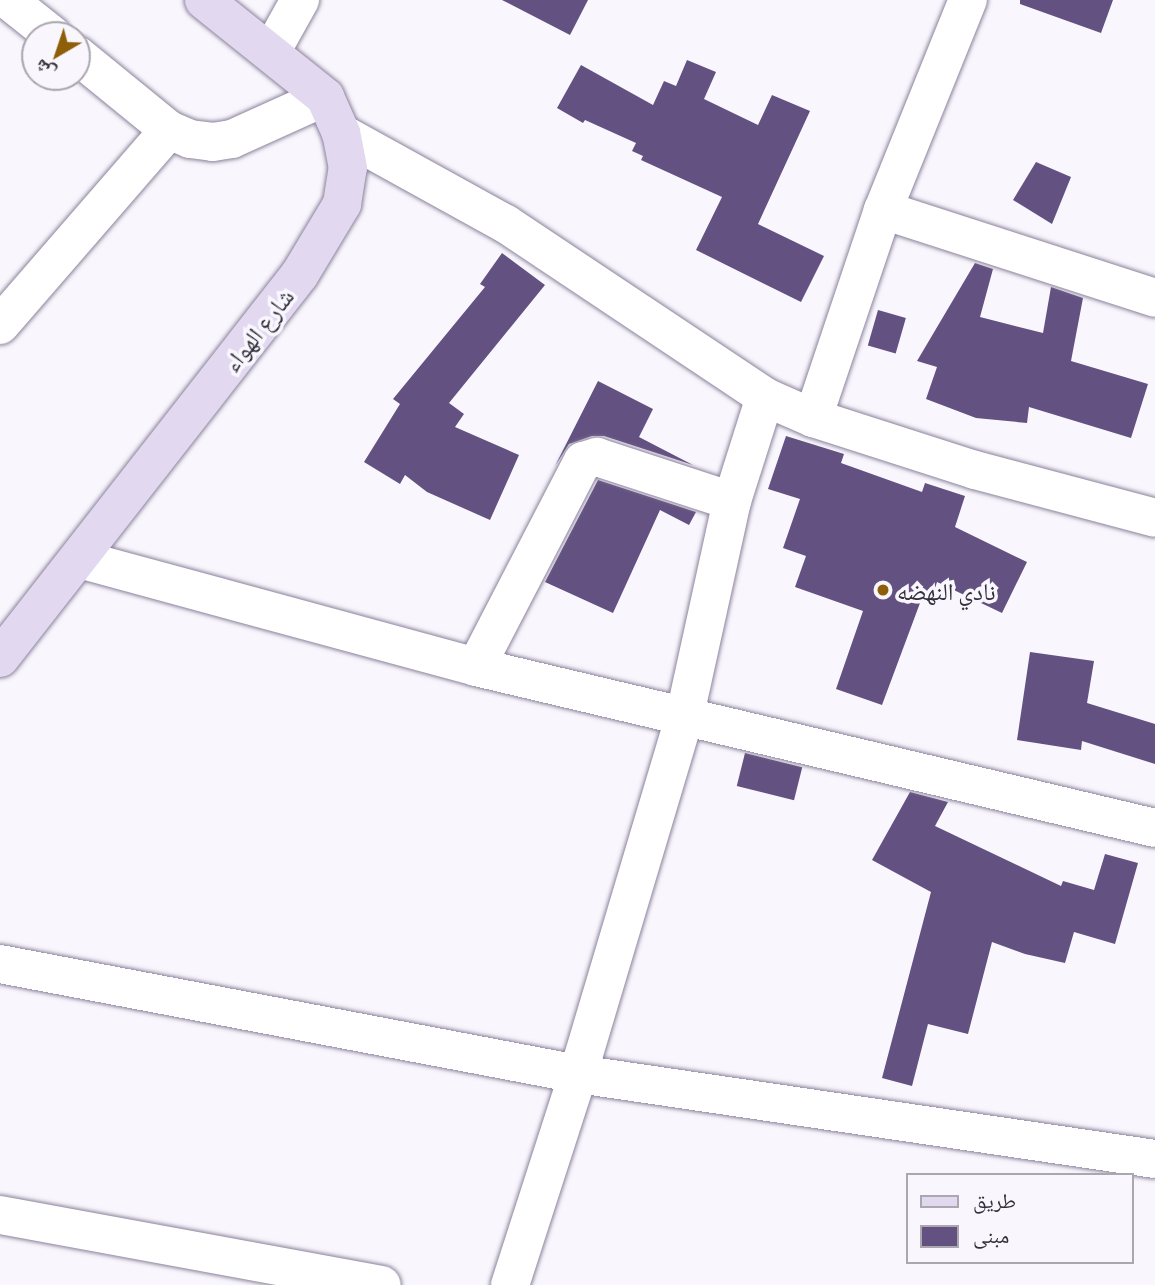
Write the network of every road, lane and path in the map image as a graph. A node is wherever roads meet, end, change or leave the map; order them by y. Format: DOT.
graph roads {
  1 [pos="8,0"];
  2 [pos="204,0"];
  3 [pos="300,0"];
  4 [pos="968,0"];
  5 [pos="34,21"];
  6 [pos="271,52"];
  7 [pos="91,66"];
  8 [pos="325,97"];
  9 [pos="169,130"];
  10 [pos="341,133"];
  11 [pos="883,210"];
  12 [pos="1155,298"];
  13 [pos="0,325"];
  14 [pos="765,397"];
  15 [pos="813,418"];
  16 [pos="732,501"];
  17 [pos="1155,518"];
  18 [pos="79,559"];
  19 [pos="0,658"];
  20 [pos="476,667"];
  21 [pos="684,719"];
  22 [pos="1155,828"];
  23 [pos="0,964"];
  24 [pos="578,1074"];
  25 [pos="1155,1159"];
  26 [pos="0,1215"];
  27 [pos="382,1285"];
  28 [pos="510,1285"];
  1 -- 5 [label="street"];
  2 -- 6 [label="street, شارع الهواء"];
  3 -- 6 [label="street"];
  4 -- 11 [label="street"];
  6 -- 8 [label="street, شارع الهواء"];
  7 -- 9 [label="street"];
  8 -- 9 [label="street"];
  8 -- 10 [label="street, شارع الهواء"];
  9 -- 13 [label="street"];
  10 -- 14 [label="street"];
  10 -- 18 [label="street, شارع الهواء"];
  11 -- 12 [label="street"];
  11 -- 15 [label="street"];
  14 -- 15 [label="street"];
  14 -- 16 [label="street"];
  15 -- 17 [label="street"];
  16 -- 20 [label="street"];
  16 -- 21 [label="street"];
  18 -- 19 [label="street, شارع الهواء"];
  18 -- 20 [label="street"];
  20 -- 21 [label="street"];
  21 -- 22 [label="street"];
  21 -- 24 [label="street"];
  23 -- 24 [label="street"];
  24 -- 25 [label="street"];
  24 -- 28 [label="street"];
  26 -- 27 [label="street"];
}
